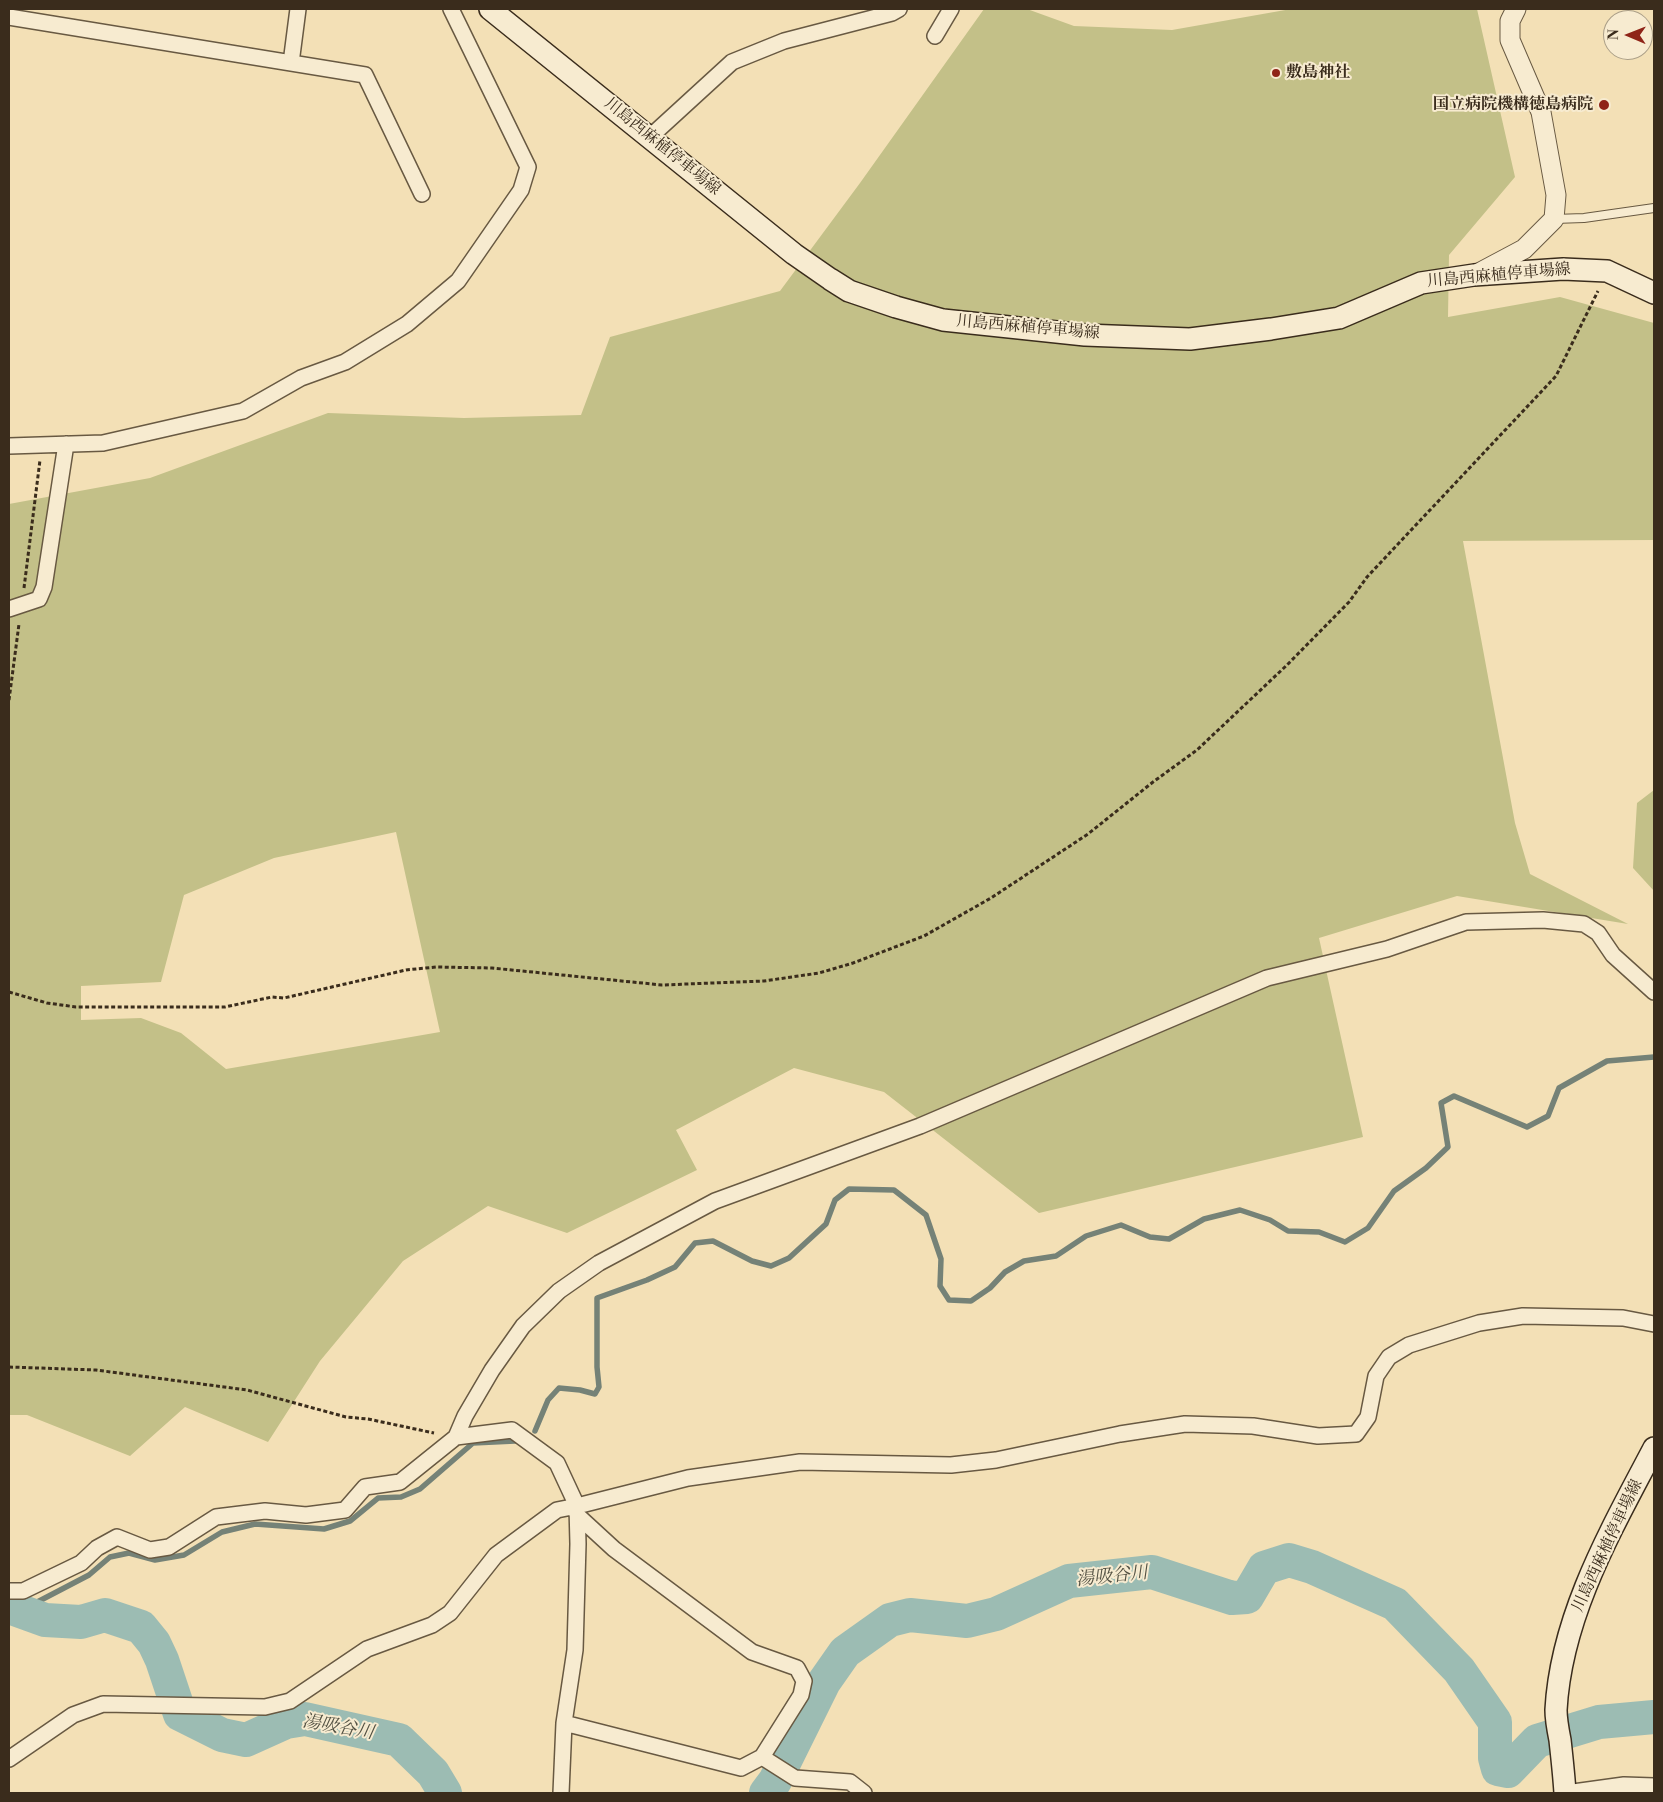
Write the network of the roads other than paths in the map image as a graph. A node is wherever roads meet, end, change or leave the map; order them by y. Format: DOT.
graph roads {
  1 [pos="298,9"];
  2 [pos="452,9"];
  3 [pos="490,9"];
  4 [pos="899,9"];
  5 [pos="951,9"];
  6 [pos="1516,9"];
  7 [pos="9,17"];
  8 [pos="935,36"];
  9 [pos="291,63"];
  10 [pos="650,137"];
  11 [pos="422,194"];
  12 [pos="1654,208"];
  13 [pos="1554,219"];
  14 [pos="1474,275"];
  15 [pos="1654,293"];
  16 [pos="66,444"];
  17 [pos="9,446"];
  18 [pos="15,608"];
  19 [pos="1654,992"];
  20 [pos="1654,1324"];
  21 [pos="456,1437"];
  22 [pos="1654,1448"];
  23 [pos="577,1511"];
  24 [pos="9,1591"];
  25 [pos="564,1723"];
  26 [pos="9,1759"];
  27 [pos="767,1759"];
  28 [pos="1654,1786"];
  29 [pos="561,1793"];
  30 [pos="864,1793"];
  31 [pos="1566,1793"];
  1 -- 9 [label="street"];
  2 -- 16 [label="street"];
  3 -- 10 [label="main road, 川島西麻植停車場線"];
  4 -- 10 [label="street"];
  5 -- 8 [label="street"];
  6 -- 13 [label="street"];
  7 -- 9 [label="street"];
  9 -- 11 [label="street"];
  10 -- 14 [label="main road, 川島西麻植停車場線"];
  12 -- 13 [label="lane"];
  13 -- 14 [label="street"];
  14 -- 15 [label="main road, 川島西麻植停車場線"];
  16 -- 17 [label="street"];
  16 -- 18 [label="street"];
  19 -- 21 [label="street"];
  20 -- 23 [label="street"];
  21 -- 23 [label="street"];
  21 -- 24 [label="street"];
  22 -- 31 [label="main road, 川島西麻植停車場線"];
  23 -- 25 [label="street"];
  23 -- 26 [label="street"];
  23 -- 27 [label="street"];
  25 -- 27 [label="street"];
  25 -- 29 [label="street"];
  27 -- 30 [label="street"];
  28 -- 31 [label="street"];
}
